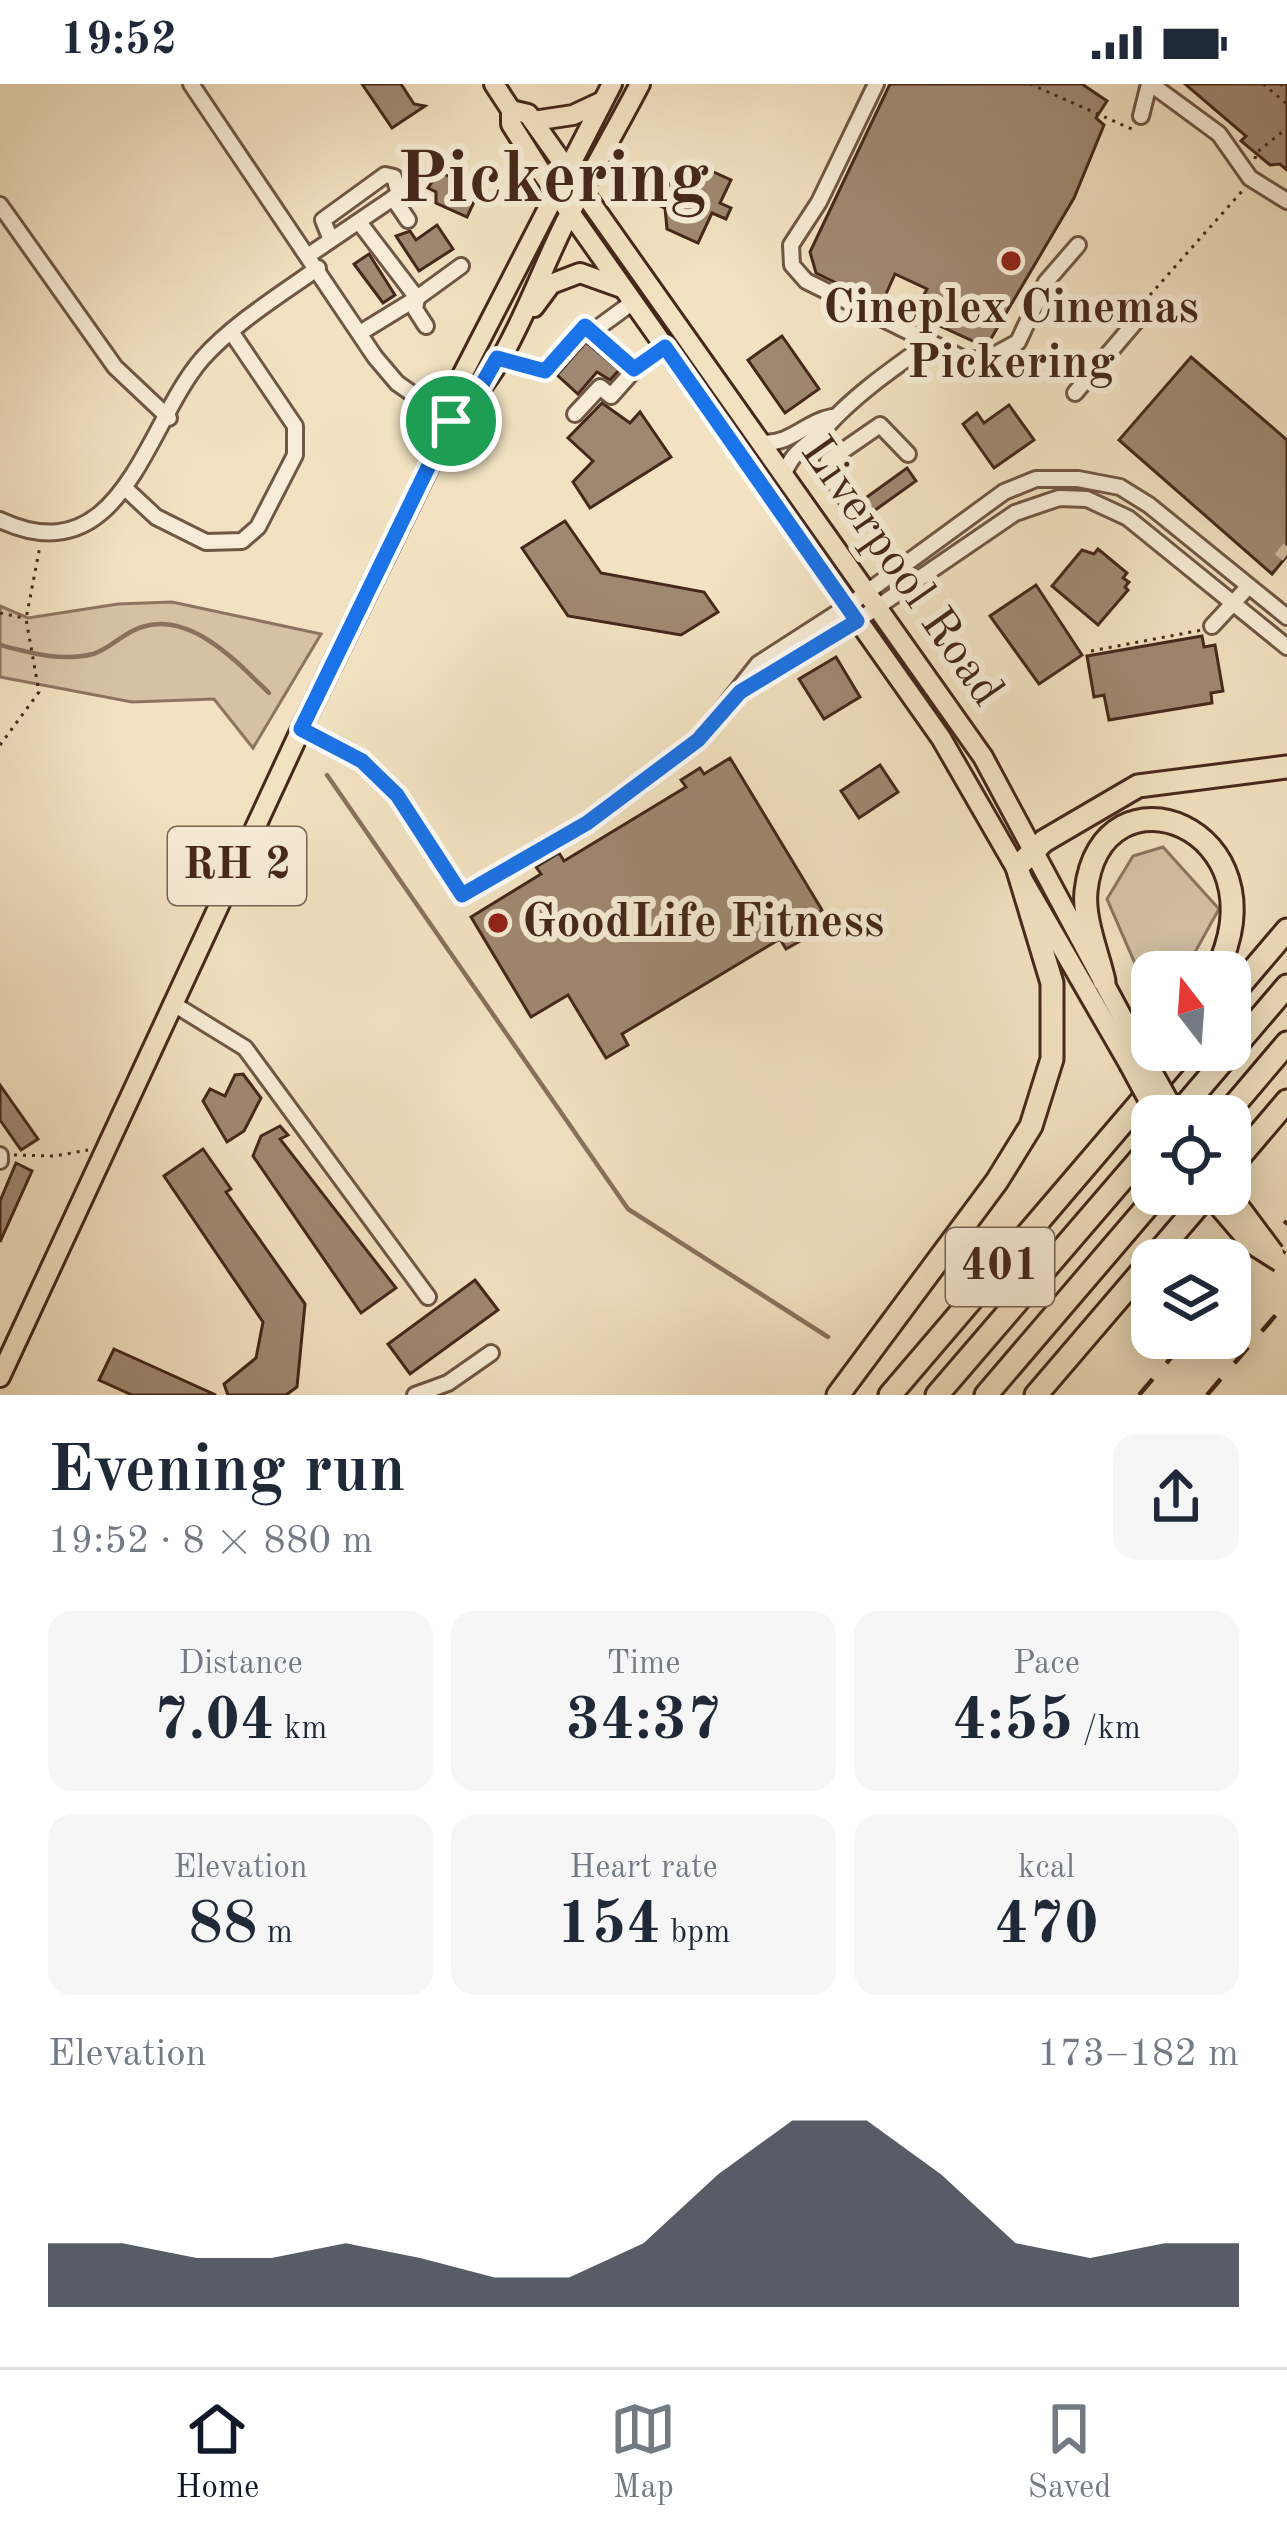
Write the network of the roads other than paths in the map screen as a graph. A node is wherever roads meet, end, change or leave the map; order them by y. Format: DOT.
graph roads {
  1 [pos="191,84"];
  2 [pos="494,84"];
  3 [pos="640,84"];
  4 [pos="876,84"];
  5 [pos="1150,84"];
  6 [pos="608,92"];
  7 [pos="511,110"];
  8 [pos="533,122"];
  9 [pos="1137,123"];
  10 [pos="567,168"];
  11 [pos="554,190"];
  12 [pos="584,191"];
  13 [pos="393,198"];
  14 [pos="1287,201"];
  15 [pos="0,205"];
  16 [pos="570,212"];
  17 [pos="408,220"];
  18 [pos="359,222"];
  19 [pos="332,240"];
  20 [pos="1078,245"];
  21 [pos="314,262"];
  22 [pos="460,266"];
  23 [pos="629,296"];
  24 [pos="417,298"];
  25 [pos="1149,305"];
  26 [pos="426,326"];
  27 [pos="592,332"];
  28 [pos="232,333"];
  29 [pos="360,333"];
  30 [pos="509,339"];
  31 [pos="930,342"];
  32 [pos="665,347"];
  33 [pos="497,358"];
  34 [pos="634,369"];
  35 [pos="1075,393"];
  36 [pos="575,414"];
  37 [pos="832,417"];
  38 [pos="169,418"];
  39 [pos="452,418"];
  40 [pos="762,443"];
  41 [pos="908,454"];
  42 [pos="784,474"];
  43 [pos="125,488"];
  44 [pos="846,500"];
  45 [pos="0,520"];
  46 [pos="1248,587"];
  47 [pos="872,599"];
  48 [pos="1232,604"];
  49 [pos="852,614"];
  50 [pos="1287,617"];
  51 [pos="1213,627"];
  52 [pos="1287,647"];
  53 [pos="301,729"];
  54 [pos="1287,767"];
  55 [pos="1034,850"];
  56 [pos="1010,873"];
  57 [pos="1287,929"];
  58 [pos="1229,951"];
  59 [pos="1251,972"];
  60 [pos="1104,981"];
  61 [pos="1287,986"];
  62 [pos="172,1003"];
  63 [pos="1131,1032"];
  64 [pos="1131,1039"];
  65 [pos="1287,1043"];
  66 [pos="1139,1071"];
  67 [pos="1167,1071"];
  68 [pos="1195,1095"];
  69 [pos="1243,1095"];
  70 [pos="1287,1101"];
  71 [pos="1109,1139"];
  72 [pos="1251,1143"];
  73 [pos="1131,1169"];
  74 [pos="1140,1215"];
  75 [pos="1190,1215"];
  76 [pos="1226,1215"];
  77 [pos="1245,1215"];
  78 [pos="1283,1266"];
  79 [pos="428,1297"];
  80 [pos="491,1353"];
  81 [pos="0,1376"];
  82 [pos="415,1395"];
  83 [pos="838,1395"];
  84 [pos="890,1395"];
  85 [pos="938,1395"];
  86 [pos="986,1395"];
  87 [pos="1036,1395"];
  1 -- 21 [label="street"];
  2 -- 7 [label="main road, Liverpool Road"];
  3 -- 12 [label="main road, RH 2"];
  4 -- 31 [label="street"];
  5 -- 9 [label="street"];
  5 -- 14 [label="street"];
  6 -- 8 [label="main road"];
  6 -- 10 [label="main road, RH 2"];
  7 -- 8 [label="main road, Liverpool Road"];
  7 -- 11 [label="main road, Liverpool Road"];
  8 -- 10 [label="main road, Liverpool Road"];
  10 -- 11 [label="main road, RH 2"];
  10 -- 12 [label="main road, Liverpool Road"];
  11 -- 16 [label="main road, Liverpool Road"];
  11 -- 39 [label="main road, RH 2"];
  12 -- 16 [label="main road, RH 2"];
  12 -- 40 [label="main road, Liverpool Road"];
  13 -- 17 [label="street"];
  13 -- 18 [label="street"];
  13 -- 19 [label="street"];
  15 -- 38 [label="street"];
  16 -- 23 [label="main road, Liverpool Road"];
  16 -- 30 [label="main road, RH 2"];
  18 -- 19 [label="street"];
  18 -- 24 [label="street"];
  19 -- 21 [label="street"];
  20 -- 31 [label="street"];
  21 -- 28 [label="street"];
  21 -- 29 [label="street"];
  22 -- 24 [label="street"];
  23 -- 27 [label="street"];
  23 -- 30 [label="main road"];
  23 -- 32 [label="main road, Liverpool Road"];
  24 -- 26 [label="street"];
  24 -- 29 [label="street"];
  25 -- 35 [label="street"];
  27 -- 33 [label="street"];
  27 -- 34 [label="street"];
  28 -- 38 [label="street"];
  28 -- 43 [label="street"];
  29 -- 39 [label="street"];
  30 -- 33 [label="main road, RH 2"];
  31 -- 37 [label="street"];
  32 -- 34 [label="street"];
  32 -- 49 [label="main road, Liverpool Road"];
  33 -- 39 [label="main road, RH 2"];
  34 -- 36 [label="street"];
  37 -- 40 [label="street"];
  37 -- 42 [label="street"];
  38 -- 43 [label="street"];
  39 -- 53 [label="main road, RH 2"];
  40 -- 42 [label="main road, Liverpool Road"];
  41 -- 44 [label="street"];
  42 -- 47 [label="main road, Liverpool Road"];
  43 -- 45 [label="street"];
  46 -- 47 [label="street"];
  46 -- 48 [label="street"];
  46 -- 50 [label="street"];
  47 -- 48 [label="street"];
  47 -- 49 [label="street"];
  47 -- 55 [label="main road, Liverpool Road"];
  48 -- 51 [label="street"];
  48 -- 52 [label="street"];
  49 -- 53 [label="street"];
  49 -- 56 [label="main road, Liverpool Road"];
  53 -- 62 [label="main road, RH 2"];
  54 -- 55 [label="highway"];
  55 -- 56 [label="highway"];
  55 -- 60 [label="main road, Liverpool Road"];
  56 -- 64 [label="main road, Liverpool Road"];
  56 -- 83 [label="highway"];
  57 -- 59 [label="highway"];
  58 -- 60 [label="highway"];
  60 -- 63 [label="main road, Liverpool Road"];
  61 -- 68 [label="highway"];
  62 -- 79 [label="street"];
  62 -- 81 [label="main road, RH 2"];
  65 -- 69 [label="highway"];
  66 -- 71 [label="highway"];
  67 -- 71 [label="highway, 401"];
  70 -- 72 [label="highway"];
  71 -- 84 [label="highway, 401"];
  73 -- 85 [label="highway, 401"];
  74 -- 86 [label="highway, 401"];
  75 -- 87 [label="highway, 401"];
  76 -- 78 [label="main road, bridge"];
  77 -- 78 [label="main road, bridge"];
  80 -- 82 [label="street"];
}
